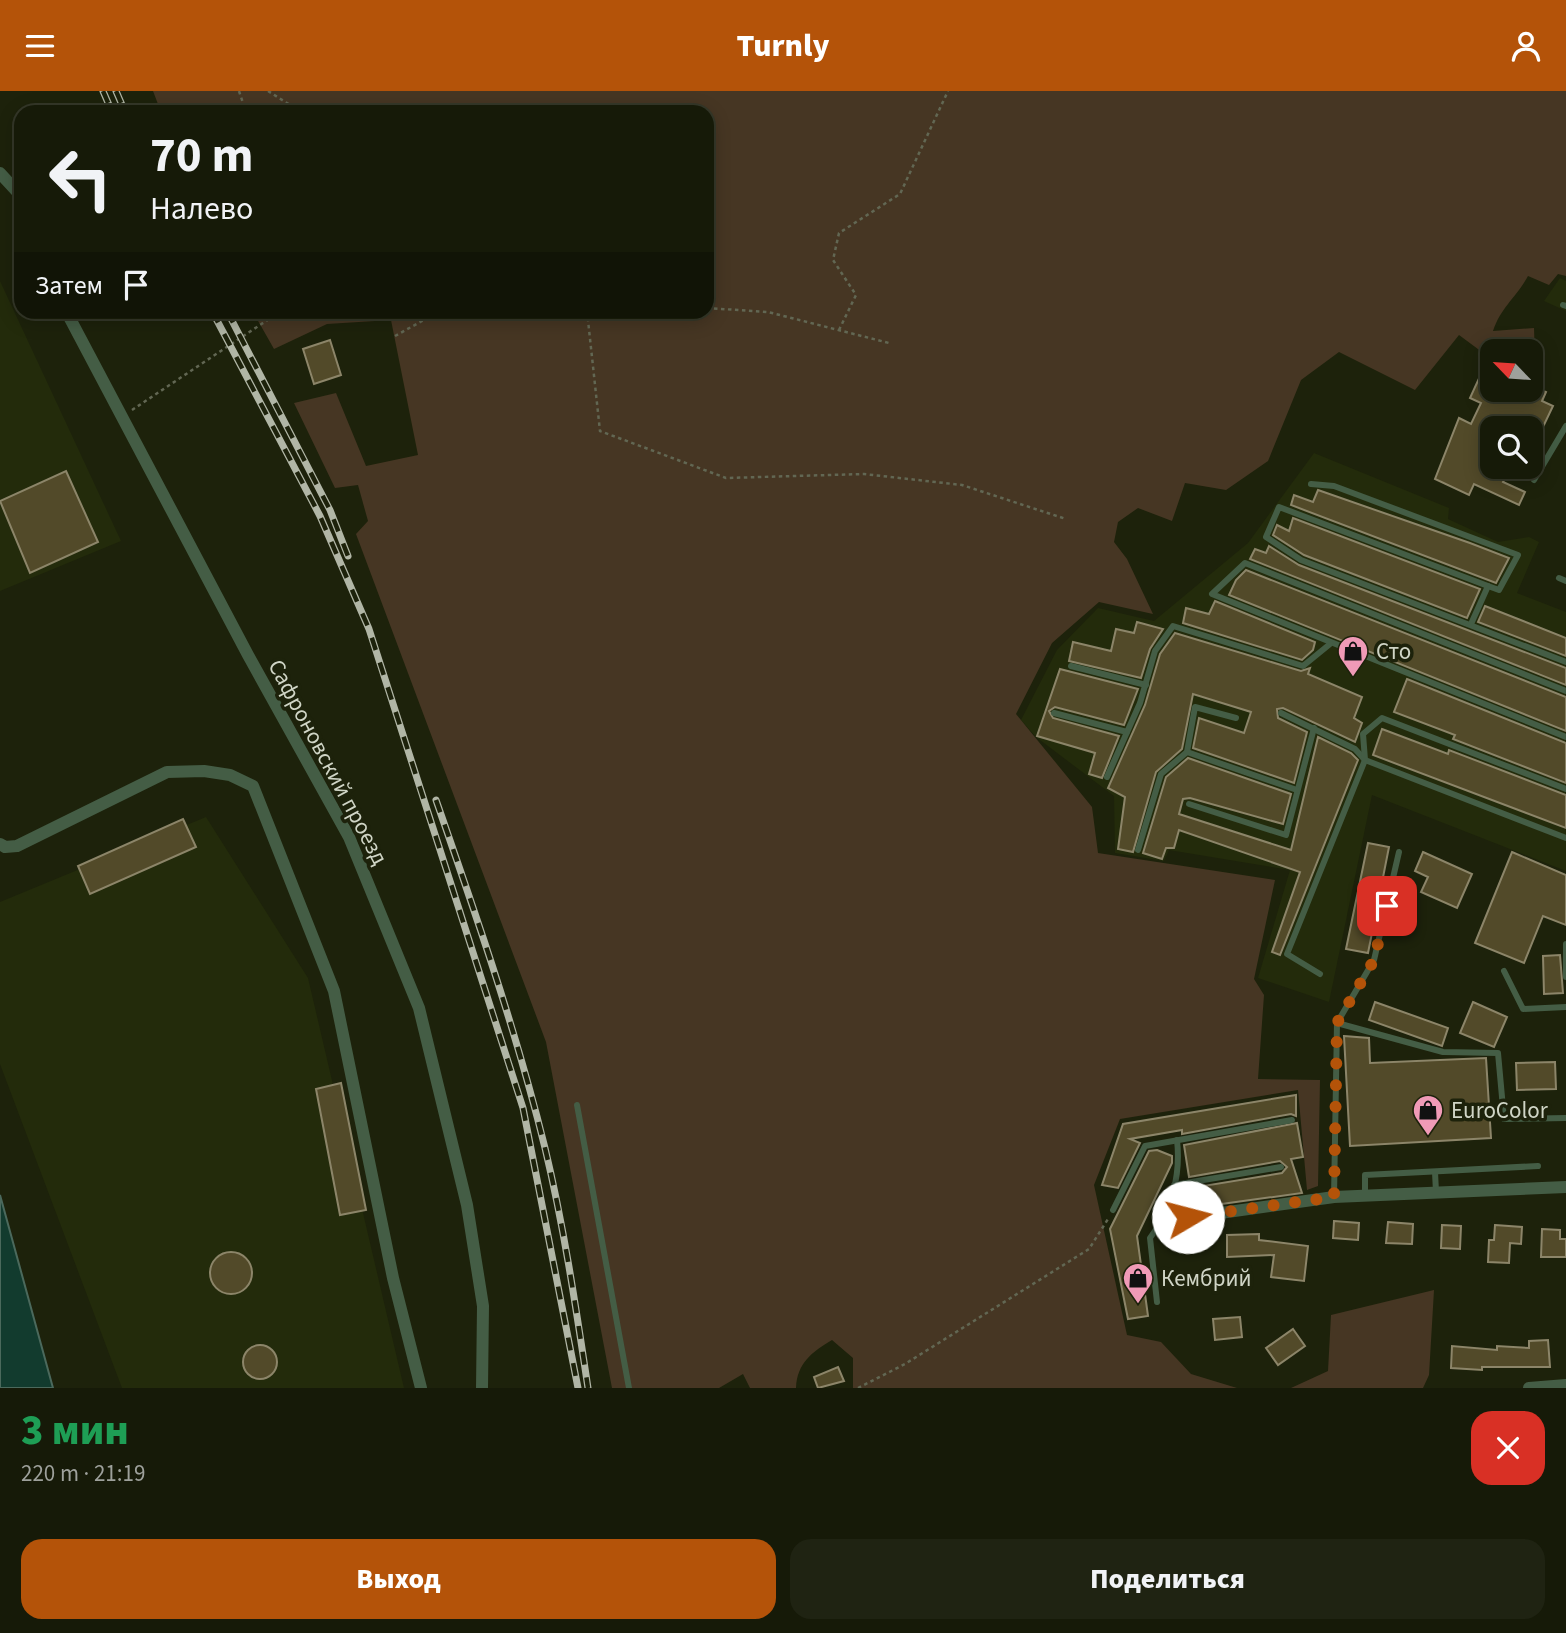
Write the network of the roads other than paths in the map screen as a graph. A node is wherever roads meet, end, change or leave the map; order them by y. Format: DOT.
graph roads {
  1 [pos="0,173"];
  2 [pos="14,188"];
  3 [pos="70,319"];
  4 [pos="1566,426"];
  5 [pos="1535,480"];
  6 [pos="1311,484"];
  7 [pos="1488,586"];
  8 [pos="1471,624"];
  9 [pos="1330,644"];
  10 [pos="1566,662"];
  11 [pos="1071,666"];
  12 [pos="1146,685"];
  13 [pos="1566,691"];
  14 [pos="1054,713"];
  15 [pos="1281,713"];
  16 [pos="1236,718"];
  17 [pos="1314,728"];
  18 [pos="1127,732"];
  19 [pos="1566,737"];
  20 [pos="1187,752"];
  21 [pos="1365,760"];
  22 [pos="1107,777"];
  23 [pos="1566,789"];
  24 [pos="1297,790"];
  25 [pos="1189,804"];
  26 [pos="1566,838"];
  27 [pos="2,845"];
  28 [pos="1138,850"];
  29 [pos="1399,852"];
  30 [pos="1566,944"];
  31 [pos="1503,971"];
  32 [pos="1320,974"];
  33 [pos="1566,977"];
  34 [pos="1566,1007"];
  35 [pos="1337,1023"];
  36 [pos="577,1105"];
  37 [pos="1566,1118"];
  38 [pos="1292,1120"];
  39 [pos="1177,1140"];
  40 [pos="1538,1166"];
  41 [pos="1281,1167"];
  42 [pos="1435,1171"];
  43 [pos="1174,1185"];
  44 [pos="1566,1187"];
  45 [pos="1436,1192"];
  46 [pos="1365,1196"];
  47 [pos="1334,1197"];
  48 [pos="1113,1210"];
  49 [pos="1164,1221"];
  50 [pos="1157,1302"];
  51 [pos="1566,1385"];
  52 [pos="421,1388"];
  53 [pos="482,1388"];
  54 [pos="629,1388"];
  55 [pos="1529,1388"];
  1 -- 2 [label="street"];
  3 -- 53 [label="street, Сафроновский проезд"];
  4 -- 5 [label="lane"];
  6 -- 7 [label="lane"];
  7 -- 8 [label="lane"];
  7 -- 8 [label="lane"];
  8 -- 10 [label="lane"];
  9 -- 12 [label="lane"];
  9 -- 13 [label="lane"];
  9 -- 19 [label="lane"];
  11 -- 12 [label="lane"];
  12 -- 18 [label="lane"];
  14 -- 18 [label="lane"];
  15 -- 17 [label="lane"];
  16 -- 20 [label="lane"];
  17 -- 21 [label="lane"];
  17 -- 24 [label="lane"];
  18 -- 22 [label="lane"];
  20 -- 24 [label="lane"];
  20 -- 28 [label="lane"];
  21 -- 23 [label="lane"];
  21 -- 26 [label="lane"];
  21 -- 32 [label="lane"];
  24 -- 25 [label="lane"];
  27 -- 52 [label="street"];
  29 -- 35 [label="lane"];
  30 -- 33 [label="lane"];
  31 -- 34 [label="lane"];
  35 -- 37 [label="lane"];
  35 -- 47 [label="lane"];
  36 -- 54 [label="lane"];
  38 -- 39 [label="lane"];
  39 -- 43 [label="lane"];
  39 -- 48 [label="lane"];
  40 -- 42 [label="lane"];
  41 -- 43 [label="lane"];
  42 -- 45 [label="lane"];
  42 -- 46 [label="lane"];
  43 -- 49 [label="lane"];
  44 -- 45 [label="street"];
  45 -- 46 [label="street"];
  46 -- 47 [label="street"];
  47 -- 49 [label="street"];
  49 -- 50 [label="lane"];
  51 -- 55 [label="street"];
}
